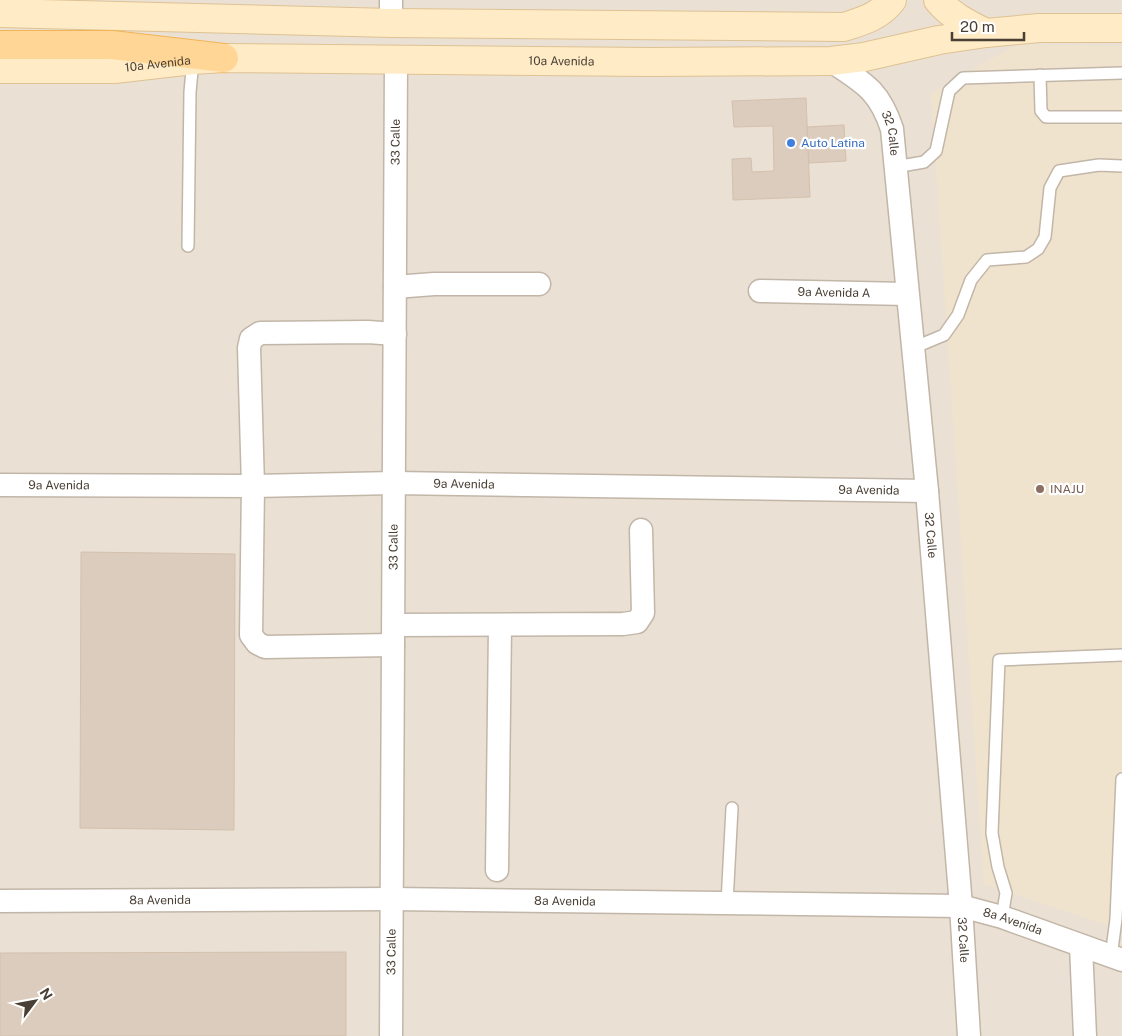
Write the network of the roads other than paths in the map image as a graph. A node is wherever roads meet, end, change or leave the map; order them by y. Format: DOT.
graph roads {
  1 [pos="938,0"];
  2 [pos="889,4"];
  3 [pos="391,12"];
  4 [pos="0,13"];
  5 [pos="504,24"];
  6 [pos="1122,28"];
  7 [pos="986,33"];
  8 [pos="0,45"];
  9 [pos="224,58"];
  10 [pos="396,59"];
  11 [pos="192,60"];
  12 [pos="831,61"];
  13 [pos="0,70"];
  14 [pos="1122,72"];
  15 [pos="1040,75"];
  16 [pos="1122,116"];
  17 [pos="1122,166"];
  18 [pos="895,168"];
  19 [pos="188,246"];
  20 [pos="539,284"];
  21 [pos="395,287"];
  22 [pos="760,291"];
  23 [pos="907,294"];
  24 [pos="395,334"];
  25 [pos="913,348"];
  26 [pos="394,483"];
  27 [pos="0,485"];
  28 [pos="253,486"];
  29 [pos="927,491"];
  30 [pos="641,530"];
  31 [pos="500,626"];
  32 [pos="394,635"];
  33 [pos="1122,655"];
  34 [pos="1122,779"];
  35 [pos="732,808"];
  36 [pos="498,870"];
  37 [pos="392,899"];
  38 [pos="0,901"];
  39 [pos="727,903"];
  40 [pos="961,906"];
  41 [pos="1002,917"];
  42 [pos="1081,946"];
  43 [pos="1117,958"];
  44 [pos="392,1036"];
  45 [pos="969,1036"];
  46 [pos="1085,1036"];
  1 -- 7 [label="main road"];
  2 -- 5 [label="main road"];
  3 -- 4 [label="main road"];
  3 -- 5 [label="main road"];
  5 -- 10 [label="main road"];
  6 -- 7 [label="main road, 10a Avenida"];
  7 -- 12 [label="main road, 10a Avenida"];
  8 -- 9 [label="main road"];
  9 -- 10 [label="main road, 10a Avenida"];
  9 -- 11 [label="main road, 10a Avenida"];
  10 -- 12 [label="main road, 10a Avenida"];
  10 -- 21 [label="street, 33 Calle"];
  11 -- 13 [label="main road, 10a Avenida"];
  11 -- 19 [label="lane"];
  12 -- 18 [label="street, 32 Calle"];
  14 -- 15 [label="lane"];
  15 -- 16 [label="lane"];
  15 -- 18 [label="lane"];
  17 -- 25 [label="lane"];
  18 -- 23 [label="street, 32 Calle"];
  20 -- 21 [label="street"];
  21 -- 24 [label="street, 33 Calle"];
  22 -- 23 [label="street, 9a Avenida A"];
  23 -- 25 [label="street, 32 Calle"];
  24 -- 26 [label="street, 33 Calle"];
  24 -- 28 [label="street"];
  25 -- 29 [label="street, 32 Calle"];
  26 -- 28 [label="street, 9a Avenida"];
  26 -- 29 [label="street, 9a Avenida"];
  26 -- 32 [label="street, 33 Calle"];
  27 -- 28 [label="street, 9a Avenida"];
  28 -- 32 [label="street"];
  29 -- 40 [label="street, 32 Calle"];
  30 -- 31 [label="street"];
  31 -- 32 [label="street"];
  31 -- 36 [label="street"];
  32 -- 37 [label="street, 33 Calle"];
  33 -- 41 [label="lane"];
  34 -- 43 [label="lane"];
  35 -- 39 [label="lane"];
  37 -- 38 [label="street, 8a Avenida"];
  37 -- 39 [label="street, 8a Avenida"];
  37 -- 44 [label="street, 33 Calle"];
  39 -- 40 [label="street, 8a Avenida"];
  40 -- 41 [label="street, 8a Avenida"];
  40 -- 45 [label="street, 32 Calle"];
  41 -- 42 [label="street, 8a Avenida"];
  42 -- 43 [label="street, 8a Avenida"];
  42 -- 46 [label="street"];
}
